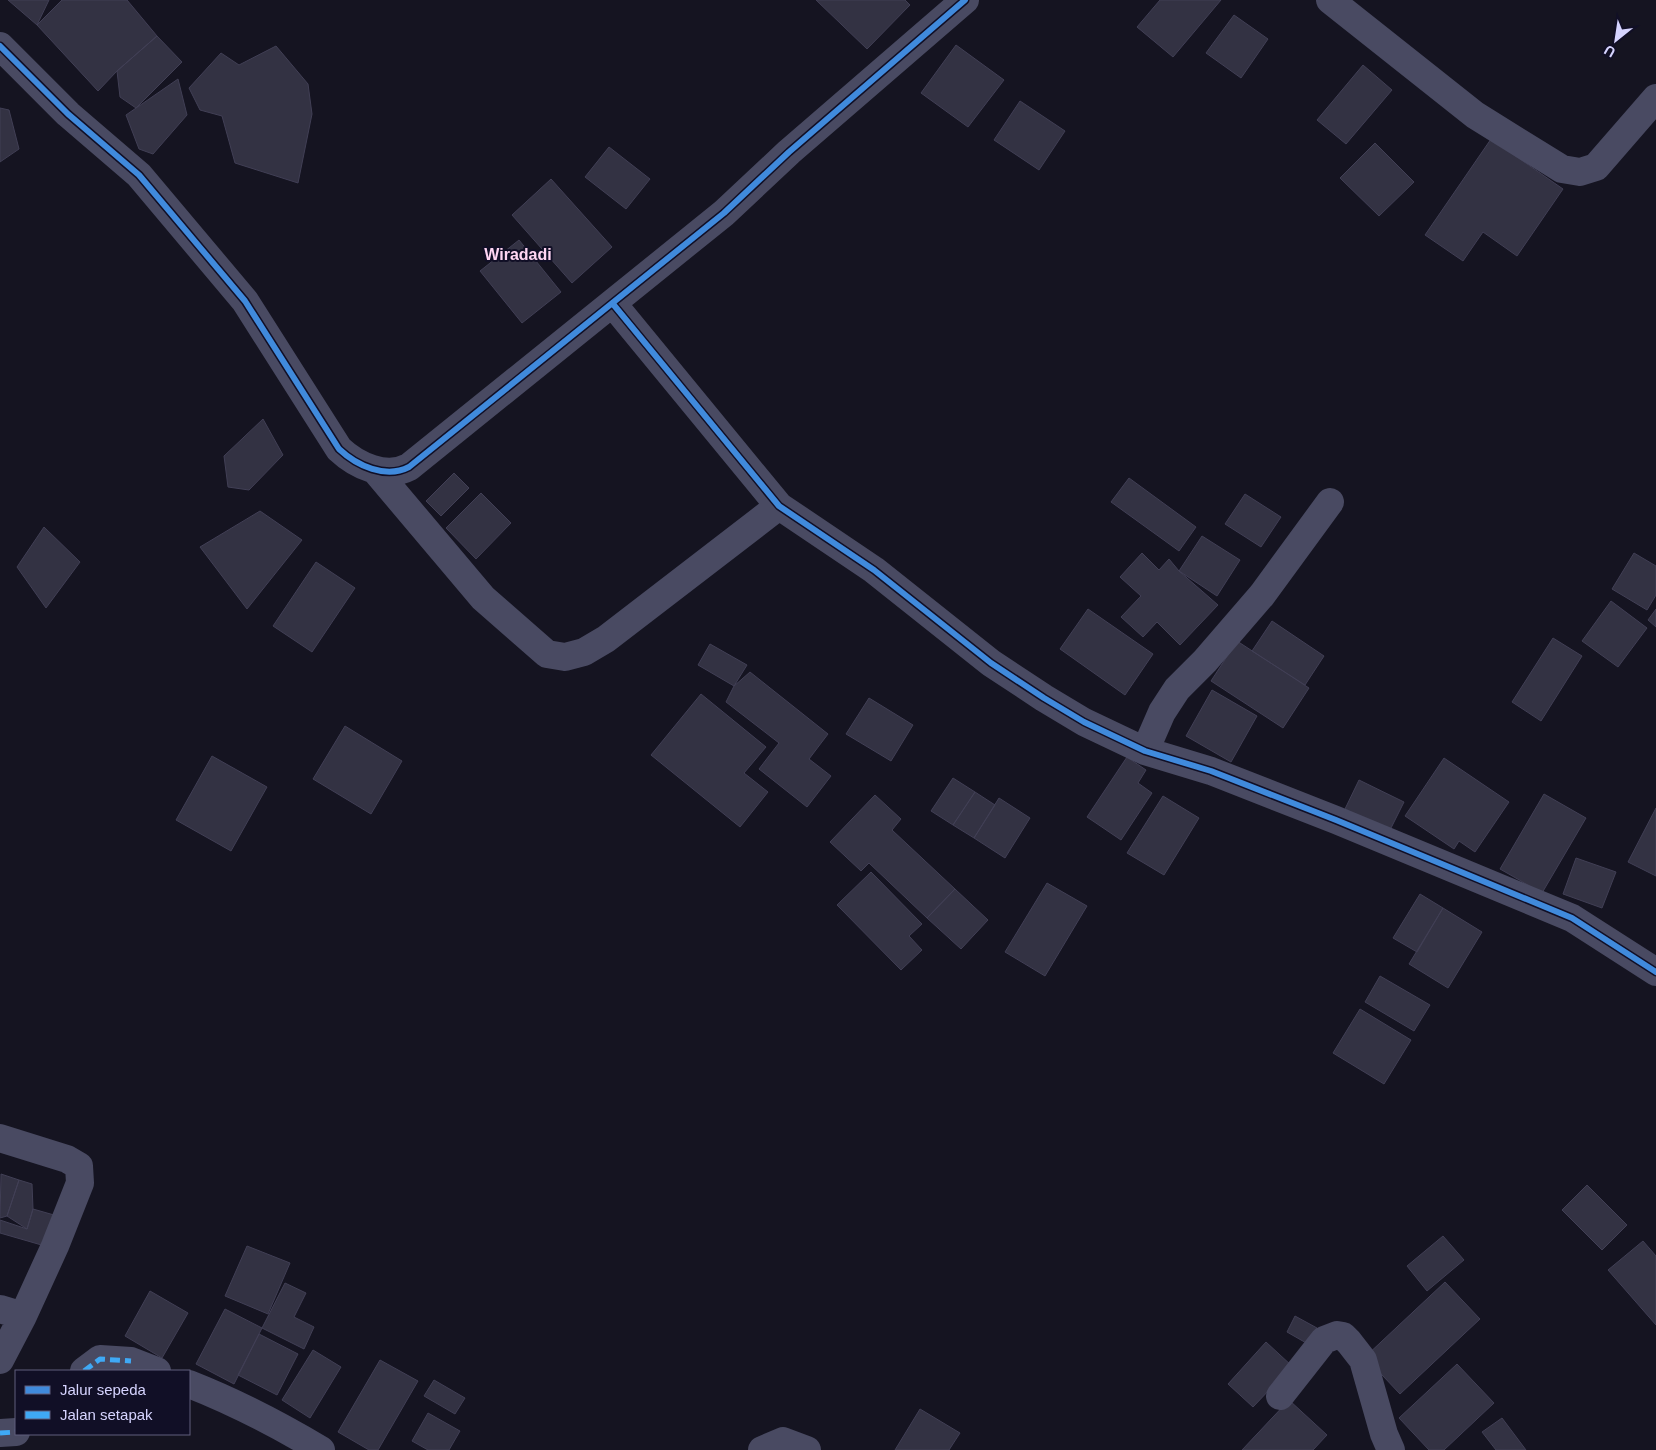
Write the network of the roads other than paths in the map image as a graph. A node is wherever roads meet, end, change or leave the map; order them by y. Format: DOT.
graph roads {
  1 [pos="965,0"];
  2 [pos="1330,0"];
  3 [pos="0,46"];
  4 [pos="1656,98"];
  5 [pos="613,304"];
  6 [pos="375,470"];
  7 [pos="1330,502"];
  8 [pos="779,506"];
  9 [pos="1145,751"];
  10 [pos="1656,972"];
  11 [pos="0,1138"];
  12 [pos="12,1312"];
  13 [pos="0,1360"];
  14 [pos="85,1370"];
  15 [pos="154,1370"];
  16 [pos="190,1384"];
  17 [pos="1280,1396"];
  18 [pos="15,1432"];
  19 [pos="0,1433"];
  20 [pos="321,1450"];
  21 [pos="762,1450"];
  22 [pos="807,1450"];
  23 [pos="1390,1450"];
  1 -- 5 [label="street"];
  2 -- 4 [label="street"];
  3 -- 6 [label="street"];
  5 -- 6 [label="street"];
  5 -- 8 [label="street"];
  6 -- 8 [label="street"];
  7 -- 9 [label="street"];
  8 -- 9 [label="street"];
  9 -- 10 [label="street"];
  11 -- 12 [label="street"];
  12 -- 13 [label="street"];
  14 -- 15 [label="street"];
  16 -- 20 [label="street"];
  17 -- 23 [label="street"];
  18 -- 19 [label="street"];
  21 -- 22 [label="street"];
}
